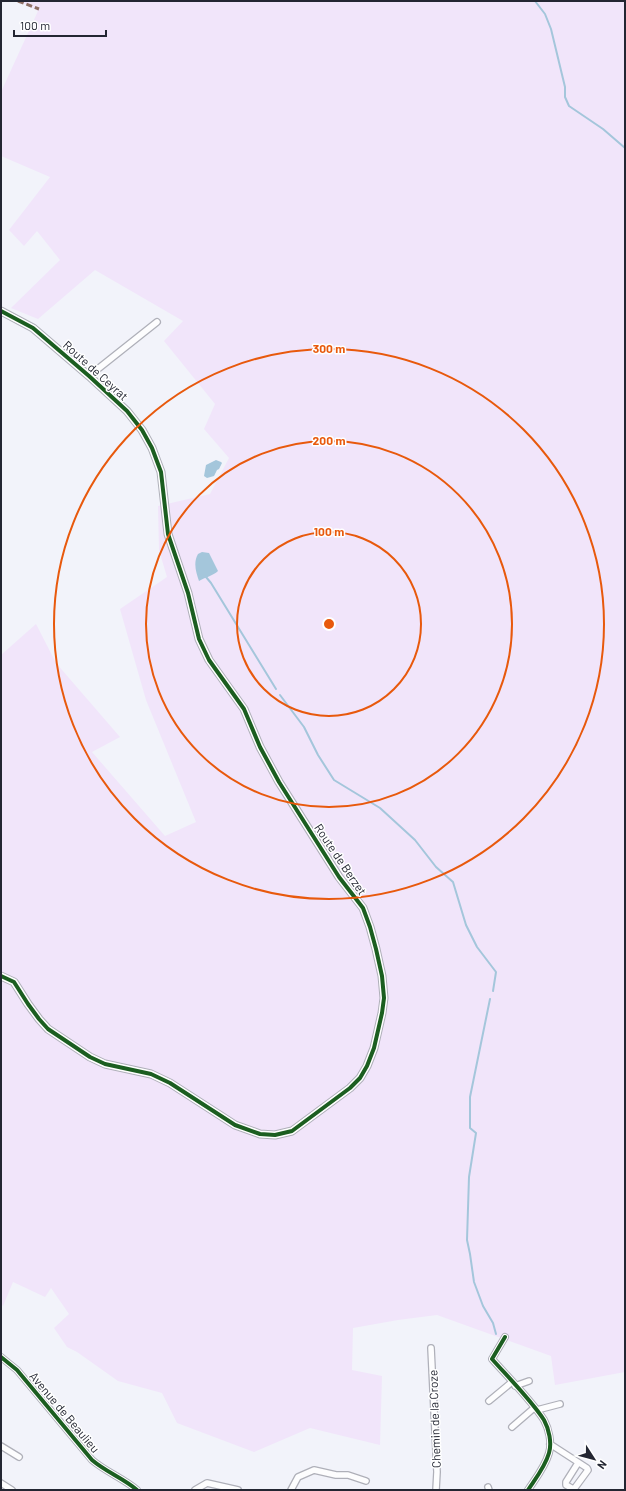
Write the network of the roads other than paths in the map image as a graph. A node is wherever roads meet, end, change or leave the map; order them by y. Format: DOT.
graph roads {
  1 [pos="1,311"];
  2 [pos="158,322"];
  3 [pos="89,376"];
  4 [pos="168,534"];
  5 [pos="1,976"];
  6 [pos="505,1337"];
  7 [pos="431,1348"];
  8 [pos="1,1357"];
  9 [pos="529,1381"];
  10 [pos="514,1384"];
  11 [pos="489,1401"];
  12 [pos="560,1404"];
  13 [pos="535,1409"];
  14 [pos="512,1427"];
  15 [pos="550,1444"];
  16 [pos="1,1446"];
  17 [pos="19,1457"];
  18 [pos="578,1462"];
  19 [pos="366,1481"];
  20 [pos="1,1482"];
  21 [pos="12,1490"];
  22 [pos="138,1490"];
  23 [pos="195,1490"];
  24 [pos="238,1490"];
  25 [pos="291,1490"];
  26 [pos="436,1490"];
  27 [pos="528,1490"];
  28 [pos="575,1490"];
  1 -- 3 [label="street, Route de Ceyrat"];
  2 -- 3 [label="street"];
  3 -- 4 [label="street, Route de Ceyrat"];
  4 -- 5 [label="street, Route de Berzet"];
  6 -- 10 [label="street"];
  7 -- 26 [label="street, Chemin de la Croze"];
  8 -- 22 [label="street, Avenue de Beaulieu"];
  9 -- 10 [label="street"];
  10 -- 11 [label="street"];
  10 -- 13 [label="street"];
  12 -- 13 [label="street"];
  13 -- 14 [label="street"];
  13 -- 15 [label="street"];
  15 -- 18 [label="street"];
  15 -- 27 [label="street"];
  16 -- 17 [label="street"];
  18 -- 28 [label="street"];
  18 -- 28 [label="street"];
  19 -- 25 [label="street"];
  20 -- 21 [label="street"];
  23 -- 24 [label="street"];
}
